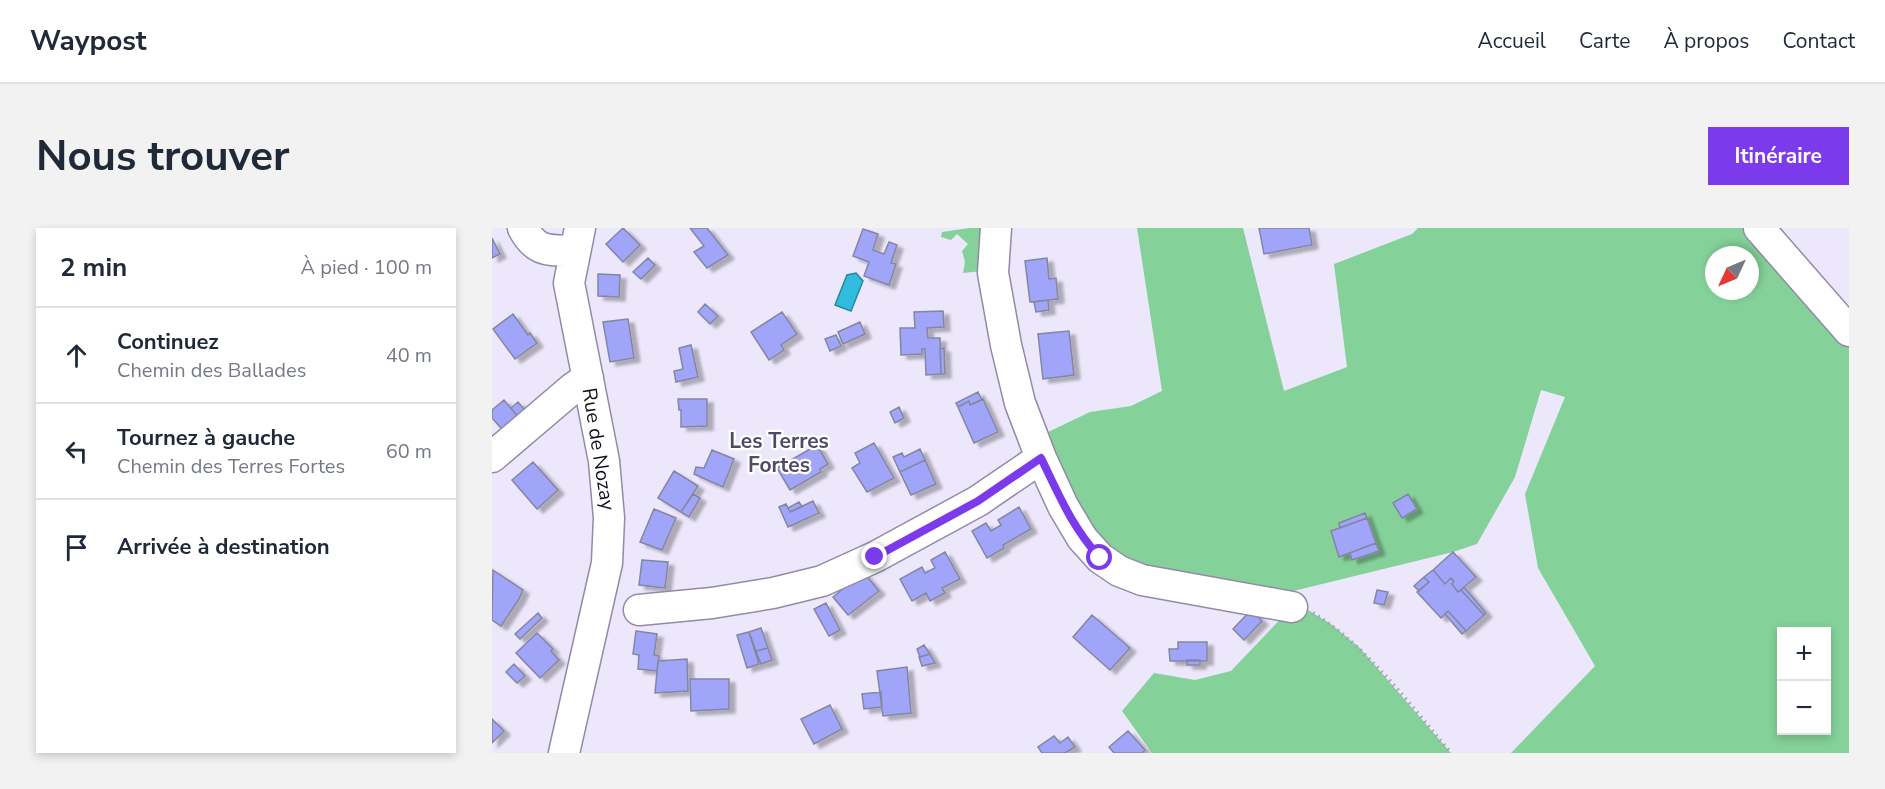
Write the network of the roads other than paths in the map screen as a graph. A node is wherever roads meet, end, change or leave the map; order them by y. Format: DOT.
graph roads {
  1 [pos="523,228"];
  2 [pos="996,228"];
  3 [pos="1759,228"];
  4 [pos="577,240"];
  5 [pos="1849,331"];
  6 [pos="588,378"];
  7 [pos="492,457"];
  8 [pos="1041,458"];
  9 [pos="1292,607"];
  10 [pos="639,610"];
  11 [pos="565,748"];
  1 -- 4 [label="street, Rue de Nozay"];
  2 -- 8 [label="street"];
  3 -- 5 [label="street"];
  4 -- 6 [label="street, Rue de Nozay"];
  6 -- 7 [label="street"];
  6 -- 11 [label="street, Rue de Nozay"];
  8 -- 9 [label="street"];
  8 -- 10 [label="street"];
}
